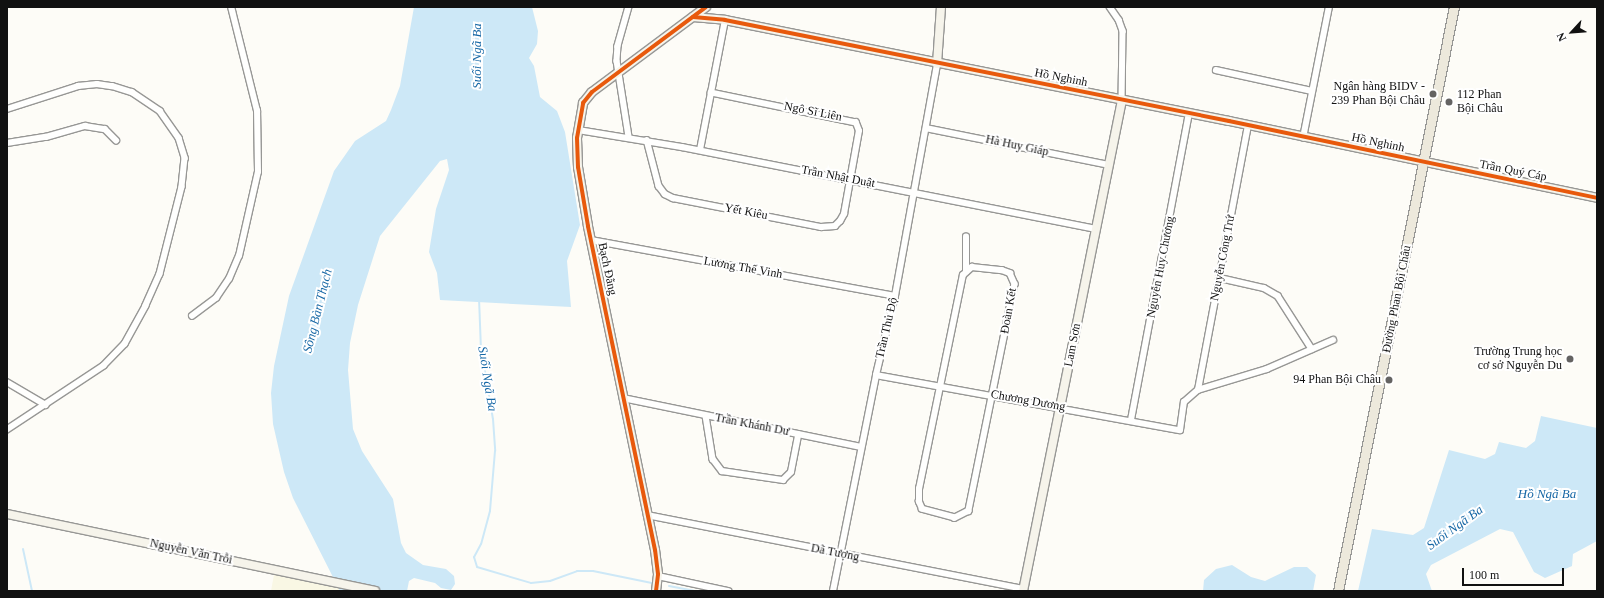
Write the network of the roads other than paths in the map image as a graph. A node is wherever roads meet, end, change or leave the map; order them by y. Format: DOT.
graph roads {
  1 [pos="231,7"];
  2 [pos="629,7"];
  3 [pos="706,7"];
  4 [pos="941,7"];
  5 [pos="1110,7"];
  6 [pos="1329,7"];
  7 [pos="1454,7"];
  8 [pos="693,17"];
  9 [pos="725,20"];
  10 [pos="937,64"];
  11 [pos="1216,70"];
  12 [pos="618,74"];
  13 [pos="1312,91"];
  14 [pos="711,93"];
  15 [pos="1122,100"];
  16 [pos="7,108"];
  17 [pos="1189,114"];
  18 [pos="1248,126"];
  19 [pos="926,128"];
  20 [pos="578,130"];
  21 [pos="629,137"];
  22 [pos="1303,138"];
  23 [pos="116,140"];
  24 [pos="647,140"];
  25 [pos="7,144"];
  26 [pos="700,150"];
  27 [pos="1424,163"];
  28 [pos="1109,165"];
  29 [pos="850,180"];
  30 [pos="915,191"];
  31 [pos="1597,198"];
  32 [pos="1096,229"];
  33 [pos="966,237"];
  34 [pos="591,240"];
  35 [pos="966,272"];
  36 [pos="1220,278"];
  37 [pos="895,296"];
  38 [pos="192,316"];
  39 [pos="1333,340"];
  40 [pos="1312,350"];
  41 [pos="876,375"];
  42 [pos="7,382"];
  43 [pos="940,386"];
  44 [pos="1198,390"];
  45 [pos="991,395"];
  46 [pos="623,398"];
  47 [pos="46,405"];
  48 [pos="1060,407"];
  49 [pos="706,416"];
  50 [pos="1131,420"];
  51 [pos="7,430"];
  52 [pos="798,435"];
  53 [pos="861,448"];
  54 [pos="7,514"];
  55 [pos="647,515"];
  56 [pos="840,554"];
  57 [pos="658,576"];
  58 [pos="1023,590"];
  59 [pos="375,591"];
  60 [pos="656,591"];
  61 [pos="728,591"];
  62 [pos="833,591"];
  63 [pos="1338,591"];
  1 -- 38 [label="street"];
  2 -- 12 [label="street"];
  3 -- 8 [label="street, Bạch Đằng"];
  4 -- 10 [label="street"];
  5 -- 15 [label="street"];
  6 -- 13 [label="street"];
  7 -- 27 [label="main road, Đường Phan Bội Châu"];
  8 -- 9 [label="street, Hồ Nghinh"];
  8 -- 12 [label="street, Bạch Đằng"];
  9 -- 10 [label="street, Hồ Nghinh"];
  9 -- 14 [label="street"];
  10 -- 15 [label="street, Hồ Nghinh"];
  10 -- 19 [label="street, Trần Thủ Độ"];
  11 -- 13 [label="street"];
  12 -- 20 [label="street, Bạch Đằng"];
  12 -- 21 [label="street"];
  13 -- 22 [label="street"];
  14 -- 26 [label="street"];
  14 -- 29 [label="street, Ngô Sĩ Liên"];
  15 -- 17 [label="street, Hồ Nghinh"];
  15 -- 28 [label="street, Lam Sơn"];
  16 -- 47 [label="street"];
  17 -- 18 [label="street, Hồ Nghinh"];
  17 -- 50 [label="street, Nguyễn Huy Chương"];
  18 -- 22 [label="street, Hồ Nghinh"];
  18 -- 36 [label="street, Nguyễn Công Trứ"];
  19 -- 28 [label="street, Hà Huy Giáp"];
  19 -- 30 [label="street, Trần Thủ Độ"];
  20 -- 21 [label="street, Trần Nhật Duật"];
  20 -- 34 [label="street, Bạch Đằng"];
  21 -- 24 [label="street, Trần Nhật Duật"];
  22 -- 27 [label="street, Hồ Nghinh"];
  23 -- 25 [label="street"];
  24 -- 26 [label="street, Trần Nhật Duật"];
  24 -- 29 [label="street, Yết Kiêu"];
  26 -- 29 [label="street, Trần Nhật Duật"];
  27 -- 31 [label="street, Trần Quý Cáp"];
  27 -- 63 [label="main road, Đường Phan Bội Châu"];
  28 -- 32 [label="street, Lam Sơn"];
  29 -- 30 [label="street, Trần Nhật Duật"];
  30 -- 32 [label="street, Trần Nhật Duật"];
  30 -- 37 [label="street, Trần Thủ Độ"];
  32 -- 48 [label="street, Lam Sơn"];
  33 -- 35 [label="street"];
  34 -- 37 [label="street, Lương Thế Vinh"];
  34 -- 46 [label="street, Bạch Đằng"];
  35 -- 43 [label="street, Đoàn Kết"];
  35 -- 45 [label="street, Đoàn Kết"];
  36 -- 40 [label="street"];
  36 -- 44 [label="street, Nguyễn Công Trứ"];
  37 -- 41 [label="street, Trần Thủ Độ"];
  39 -- 40 [label="street"];
  40 -- 44 [label="street"];
  41 -- 43 [label="street, Chương Dương"];
  41 -- 53 [label="street, Trần Thủ Độ"];
  42 -- 47 [label="street"];
  43 -- 45 [label="street, Chương Dương"];
  43 -- 45 [label="street, Đoàn Kết"];
  44 -- 50 [label="street, Chương Dương"];
  45 -- 48 [label="street, Chương Dương"];
  46 -- 49 [label="street, Trần Khánh Dư"];
  46 -- 55 [label="street, Bạch Đằng"];
  47 -- 51 [label="street"];
  48 -- 50 [label="street, Chương Dương"];
  48 -- 58 [label="street, Lam Sơn"];
  49 -- 52 [label="street, Trần Khánh Dư"];
  49 -- 52 [label="street, Trần Khánh Dư"];
  52 -- 53 [label="street, Trần Khánh Dư"];
  53 -- 56 [label="street, Trần Thủ Độ"];
  54 -- 59 [label="street, Nguyễn Văn Trỗi"];
  55 -- 56 [label="street, Dã Tượng"];
  55 -- 57 [label="street, Bạch Đằng"];
  56 -- 58 [label="street, Dã Tượng"];
  56 -- 62 [label="street, Trần Thủ Độ"];
  57 -- 60 [label="street, Bạch Đằng"];
  57 -- 61 [label="street"];
}
